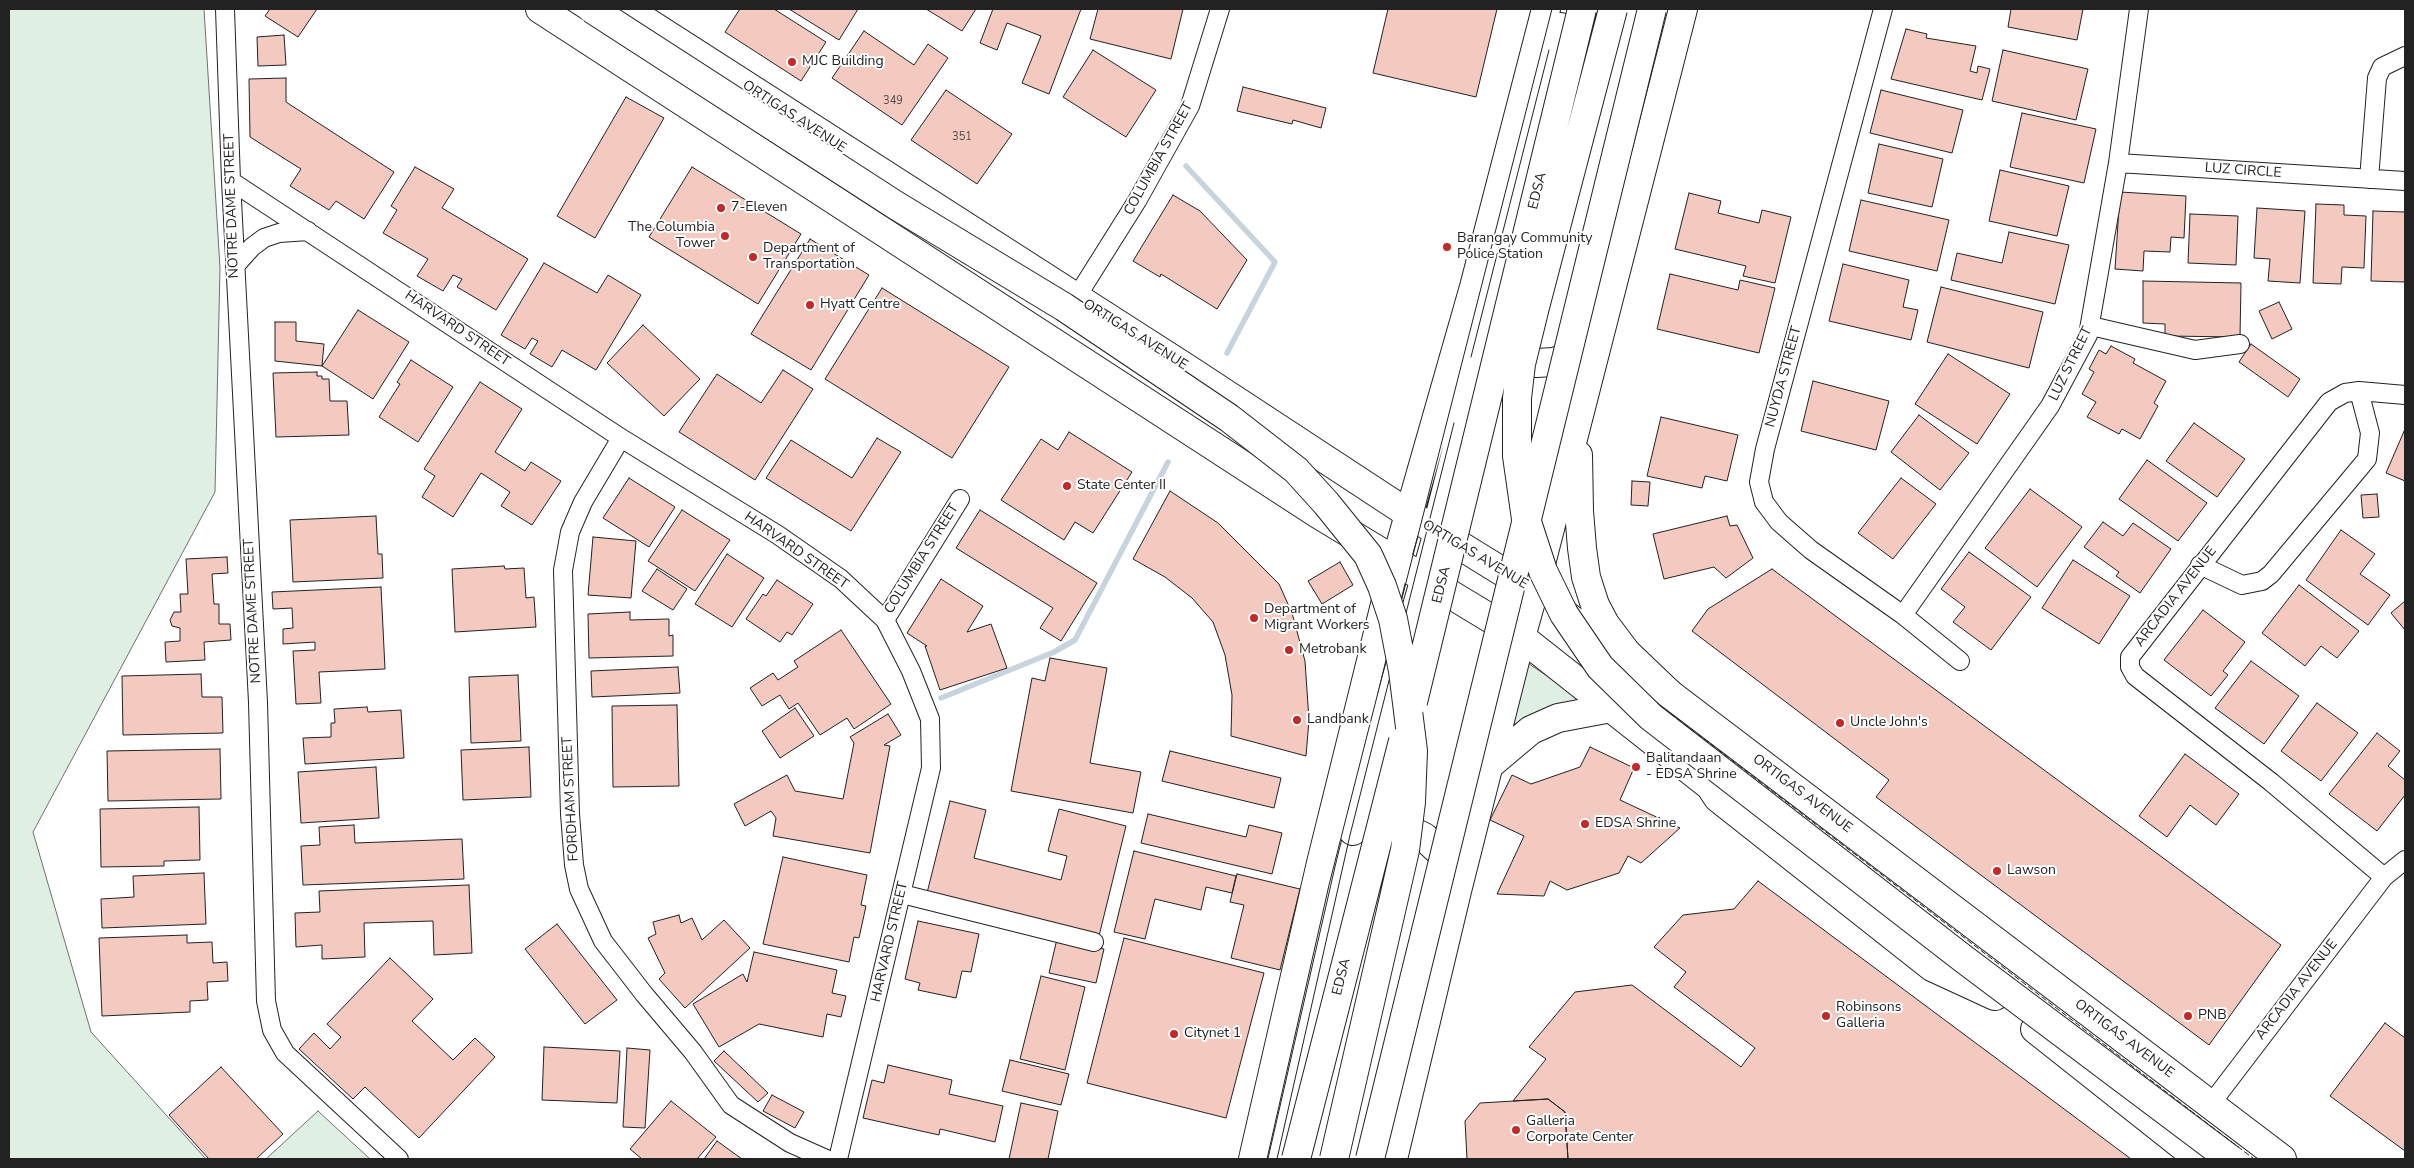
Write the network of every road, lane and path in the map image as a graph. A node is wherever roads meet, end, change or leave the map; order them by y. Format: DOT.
graph roads {
  1 [pos="225,9"];
  2 [pos="540,9"];
  3 [pos="592,9"];
  4 [pos="627,9"];
  5 [pos="1220,9"];
  6 [pos="1546,9"];
  7 [pos="1565,9"];
  8 [pos="1582,9"];
  9 [pos="1613,9"];
  10 [pos="1652,9"];
  11 [pos="1683,9"];
  12 [pos="1884,9"];
  13 [pos="2139,9"];
  14 [pos="2405,56"];
  15 [pos="2118,163"];
  16 [pos="870,165"];
  17 [pos="2369,179"];
  18 [pos="231,181"];
  19 [pos="2405,181"];
  20 [pos="897,182"];
  21 [pos="843,205"];
  22 [pos="938,208"];
  23 [pos="868,222"];
  24 [pos="308,230"];
  25 [pos="910,249"];
  26 [pos="235,266"];
  27 [pos="1076,298"];
  28 [pos="2091,326"];
  29 [pos="1603,328"];
  30 [pos="1486,335"];
  31 [pos="2240,344"];
  32 [pos="2359,391"];
  33 [pos="2405,394"];
  34 [pos="1578,416"];
  35 [pos="621,438"];
  36 [pos="960,499"];
  37 [pos="1318,514"];
  38 [pos="1429,523"];
  39 [pos="2200,566"];
  40 [pos="1413,570"];
  41 [pos="1534,591"];
  42 [pos="1903,615"];
  43 [pos="885,620"];
  44 [pos="1521,637"];
  45 [pos="1376,643"];
  46 [pos="1628,661"];
  47 [pos="1960,661"];
  48 [pos="1671,694"];
  49 [pos="1604,703"];
  50 [pos="1487,767"];
  51 [pos="1350,835"];
  52 [pos="2405,860"];
  53 [pos="2384,877"];
  54 [pos="1456,891"];
  55 [pos="902,894"];
  56 [pos="1094,942"];
  57 [pos="2210,1105"];
  58 [pos="399,1159"];
  59 [pos="826,1159"];
  60 [pos="838,1159"];
  61 [pos="1253,1159"];
  62 [pos="1272,1159"];
  63 [pos="1296,1159"];
  64 [pos="1334,1159"];
  65 [pos="1370,1159"];
  66 [pos="1393,1159"];
  67 [pos="2199,1159"];
  68 [pos="2230,1159"];
  69 [pos="2282,1159"];
  1 -- 18 [label="street, NOTRE DAME STREET"];
  2 -- 21 [label="main road"];
  3 -- 64 [label="main road, bridge"];
  4 -- 16 [label="main road, ORTIGAS AVENUE"];
  5 -- 27 [label="street, COLUMBIA STREET"];
  6 -- 38 [label="main road"];
  7 -- 30 [label="main road"];
  8 -- 63 [label="main road, EDSA, bridge"];
  9 -- 68 [label="main road, bridge"];
  10 -- 65 [label="main road, bridge"];
  11 -- 29 [label="main road"];
  12 -- 42 [label="street, NUYDA STREET"];
  13 -- 15 [label="street, LUZ STREET"];
  14 -- 17 [label="street"];
  15 -- 17 [label="street, LUZ CIRCLE"];
  15 -- 28 [label="street, LUZ STREET"];
  16 -- 20 [label="main road, ORTIGAS AVENUE"];
  16 -- 21 [label="main road"];
  17 -- 19 [label="street, LUZ CIRCLE"];
  18 -- 24 [label="street, HARVARD STREET"];
  18 -- 26 [label="street, NOTRE DAME STREET"];
  20 -- 22 [label="main road, ORTIGAS AVENUE"];
  20 -- 23 [label="main road"];
  21 -- 23 [label="main road"];
  22 -- 25 [label="main road"];
  22 -- 27 [label="main road, ORTIGAS AVENUE"];
  23 -- 25 [label="main road"];
  24 -- 26 [label="street"];
  24 -- 35 [label="street, HARVARD STREET"];
  25 -- 37 [label="main road"];
  26 -- 58 [label="street, NOTRE DAME STREET"];
  27 -- 38 [label="main road, ORTIGAS AVENUE"];
  28 -- 31 [label="street"];
  28 -- 42 [label="street, LUZ STREET"];
  29 -- 30 [label="main road"];
  29 -- 34 [label="main road"];
  30 -- 38 [label="main road"];
  32 -- 33 [label="street, ARCADIA AVENUE"];
  32 -- 39 [label="street, ARCADIA AVENUE"];
  32 -- 39 [label="street"];
  34 -- 41 [label="main road"];
  34 -- 48 [label="main road"];
  35 -- 43 [label="street, HARVARD STREET"];
  35 -- 59 [label="street, FORDHAM STREET"];
  36 -- 43 [label="street, COLUMBIA STREET"];
  37 -- 40 [label="main road"];
  37 -- 45 [label="main road"];
  38 -- 40 [label="main road"];
  38 -- 41 [label="main road, ORTIGAS AVENUE"];
  39 -- 53 [label="street, ARCADIA AVENUE"];
  40 -- 44 [label="main road"];
  40 -- 45 [label="main road"];
  40 -- 51 [label="main road"];
  40 -- 51 [label="main road, EDSA"];
  41 -- 44 [label="main road"];
  41 -- 46 [label="main road, ORTIGAS AVENUE"];
  42 -- 47 [label="street, NUYDA STREET"];
  43 -- 55 [label="street, HARVARD STREET"];
  44 -- 49 [label="main road"];
  44 -- 50 [label="main road"];
  45 -- 61 [label="main road"];
  46 -- 48 [label="main road, ORTIGAS AVENUE"];
  46 -- 49 [label="main road"];
  48 -- 57 [label="main road, ORTIGAS AVENUE"];
  49 -- 50 [label="main road"];
  49 -- 67 [label="main road"];
  50 -- 54 [label="main road"];
  51 -- 54 [label="main road"];
  51 -- 62 [label="main road"];
  52 -- 53 [label="street, ARCADIA AVENUE"];
  53 -- 57 [label="street, ARCADIA AVENUE"];
  54 -- 66 [label="main road"];
  55 -- 56 [label="street"];
  55 -- 60 [label="street, HARVARD STREET"];
  57 -- 69 [label="main road, ORTIGAS AVENUE"];
}
